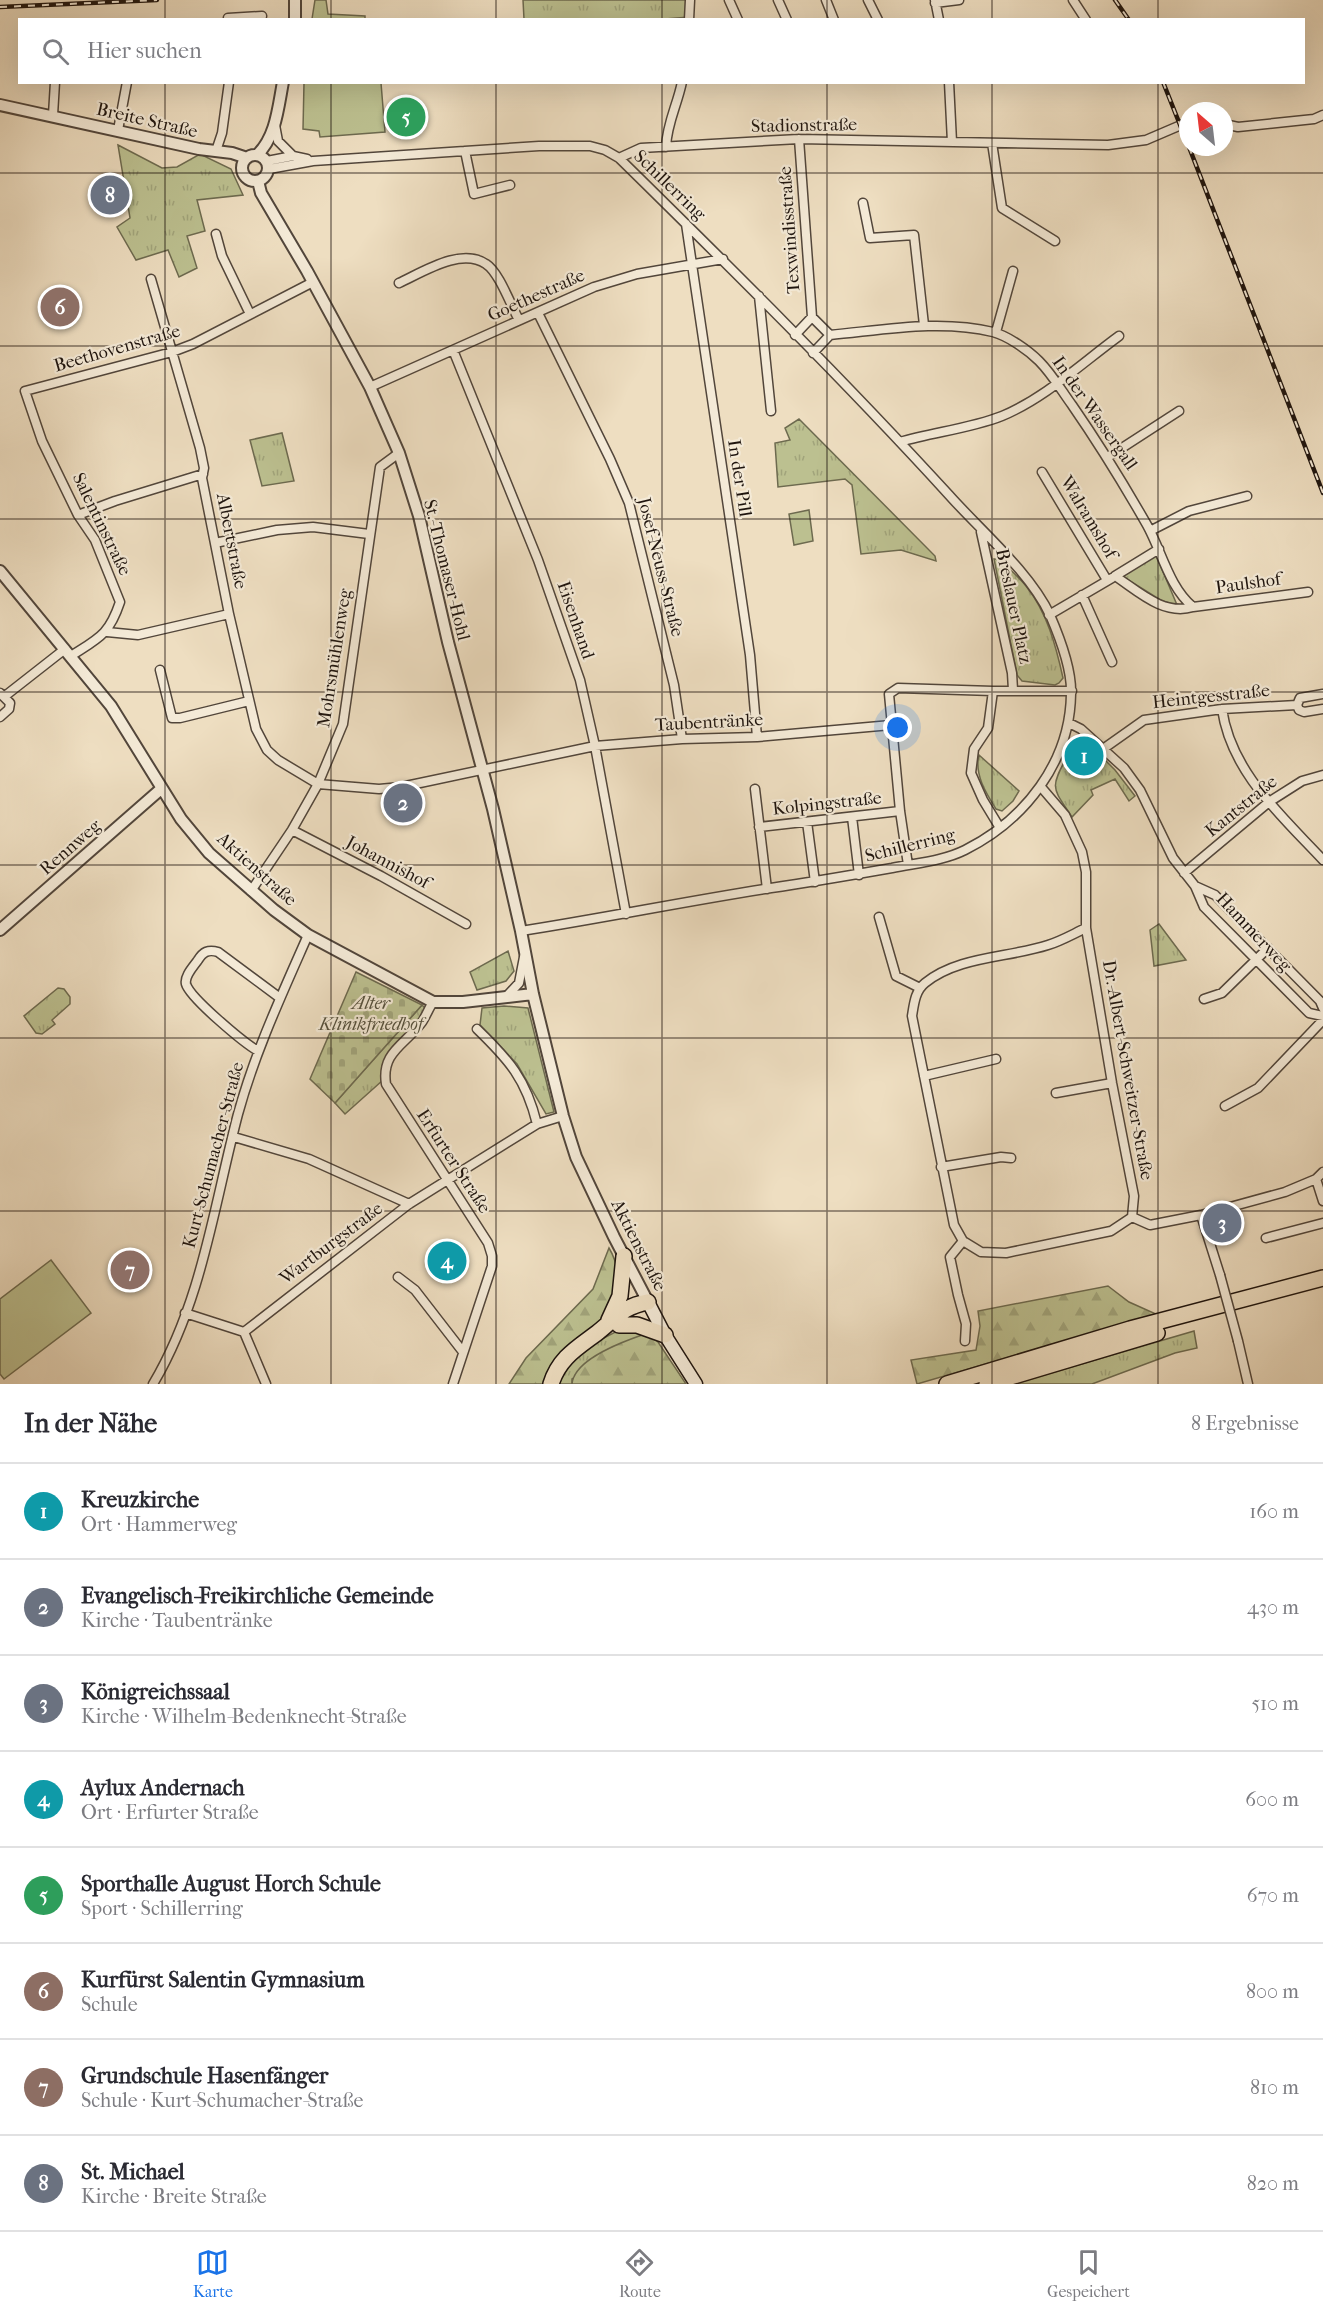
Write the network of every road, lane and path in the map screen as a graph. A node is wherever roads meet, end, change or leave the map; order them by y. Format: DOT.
graph roads {
  1 [pos="295,0"];
  2 [pos="690,0"];
  3 [pos="729,0"];
  4 [pos="778,0"];
  5 [pos="825,0"];
  6 [pos="868,0"];
  7 [pos="959,0"];
  8 [pos="1073,0"];
  9 [pos="935,1"];
  10 [pos="262,16"];
  11 [pos="295,16"];
  12 [pos="228,18"];
  13 [pos="689,18"];
  14 [pos="737,18"];
  15 [pos="785,18"];
  16 [pos="833,18"];
  17 [pos="877,18"];
  18 [pos="939,18"];
  19 [pos="1085,18"];
  20 [pos="55,84"];
  21 [pos="127,84"];
  22 [pos="229,84"];
  23 [pos="283,84"];
  24 [pos="682,84"];
  25 [pos="949,84"];
  26 [pos="0,105"];
  27 [pos="1323,115"];
  28 [pos="53,116"];
  29 [pos="275,123"];
  30 [pos="1179,126"];
  31 [pos="1233,126"];
  32 [pos="118,130"];
  33 [pos="276,136"];
  34 [pos="800,139"];
  35 [pos="952,142"];
  36 [pos="993,143"];
  37 [pos="666,147"];
  38 [pos="217,148"];
  39 [pos="465,151"];
  40 [pos="293,156"];
  41 [pos="619,158"];
  42 [pos="261,160"];
  43 [pos="313,161"];
  44 [pos="242,169"];
  45 [pos="258,181"];
  46 [pos="510,185"];
  47 [pos="863,203"];
  48 [pos="686,224"];
  49 [pos="216,234"];
  50 [pos="1055,241"];
  51 [pos="723,259"];
  52 [pos="691,264"];
  53 [pos="1013,271"];
  54 [pos="151,279"];
  55 [pos="313,282"];
  56 [pos="399,283"];
  57 [pos="759,295"];
  58 [pos="538,313"];
  59 [pos="250,314"];
  60 [pos="812,317"];
  61 [pos="519,320"];
  62 [pos="924,325"];
  63 [pos="996,332"];
  64 [pos="795,335"];
  65 [pos="830,335"];
  66 [pos="1119,336"];
  67 [pos="453,350"];
  68 [pos="172,352"];
  69 [pos="813,353"];
  70 [pos="1056,383"];
  71 [pos="370,387"];
  72 [pos="25,391"];
  73 [pos="771,411"];
  74 [pos="1179,411"];
  75 [pos="900,442"];
  76 [pos="399,453"];
  77 [pos="1108,457"];
  78 [pos="1042,472"];
  79 [pos="203,474"];
  80 [pos="1247,496"];
  81 [pos="78,515"];
  82 [pos="980,530"];
  83 [pos="1150,531"];
  84 [pos="369,534"];
  85 [pos="215,543"];
  86 [pos="1159,549"];
  87 [pos="0,571"];
  88 [pos="1111,578"];
  89 [pos="1308,592"];
  90 [pos="1082,595"];
  91 [pos="1193,607"];
  92 [pos="230,614"];
  93 [pos="1049,615"];
  94 [pos="107,632"];
  95 [pos="68,652"];
  96 [pos="1112,662"];
  97 [pos="160,670"];
  98 [pos="1013,690"];
  99 [pos="993,691"];
  100 [pos="1072,691"];
  101 [pos="1323,694"];
  102 [pos="2,695"];
  103 [pos="249,701"];
  104 [pos="1297,705"];
  105 [pos="1222,709"];
  106 [pos="1323,709"];
  107 [pos="0,717"];
  108 [pos="1069,723"];
  109 [pos="891,725"];
  110 [pos="757,737"];
  111 [pos="682,740"];
  112 [pos="595,746"];
  113 [pos="1103,749"];
  114 [pos="482,770"];
  115 [pos="1323,775"];
  116 [pos="318,784"];
  117 [pos="1041,787"];
  118 [pos="161,789"];
  119 [pos="756,789"];
  120 [pos="1269,802"];
  121 [pos="900,811"];
  122 [pos="852,818"];
  123 [pos="807,822"];
  124 [pos="759,827"];
  125 [pos="1000,828"];
  126 [pos="292,830"];
  127 [pos="1323,860"];
  128 [pos="908,865"];
  129 [pos="1184,873"];
  130 [pos="859,874"];
  131 [pos="815,882"];
  132 [pos="1195,886"];
  133 [pos="767,889"];
  134 [pos="251,891"];
  135 [pos="626,914"];
  136 [pos="879,917"];
  137 [pos="466,924"];
  138 [pos="1086,928"];
  139 [pos="0,930"];
  140 [pos="521,931"];
  141 [pos="308,935"];
  142 [pos="1268,948"];
  143 [pos="525,954"];
  144 [pos="1256,960"];
  145 [pos="920,988"];
  146 [pos="533,994"];
  147 [pos="506,997"];
  148 [pos="280,998"];
  149 [pos="1204,999"];
  150 [pos="433,1002"];
  151 [pos="1323,1008"];
  152 [pos="1323,1016"];
  153 [pos="1323,1020"];
  154 [pos="477,1029"];
  155 [pos="258,1051"];
  156 [pos="996,1059"];
  157 [pos="924,1076"];
  158 [pos="1112,1083"];
  159 [pos="1056,1093"];
  160 [pos="1225,1106"];
  161 [pos="563,1116"];
  162 [pos="537,1124"];
  163 [pos="234,1137"];
  164 [pos="1011,1158"];
  165 [pos="941,1167"];
  166 [pos="1320,1176"];
  167 [pos="446,1180"];
  168 [pos="1323,1201"];
  169 [pos="409,1204"];
  170 [pos="1201,1215"];
  171 [pos="1132,1217"];
  172 [pos="1323,1223"];
  173 [pos="1266,1238"];
  174 [pos="963,1240"];
  175 [pos="624,1256"];
  176 [pos="398,1277"];
  177 [pos="1323,1278"];
  178 [pos="1323,1288"];
  179 [pos="648,1302"];
  180 [pos="185,1313"];
  181 [pos="609,1325"];
  182 [pos="244,1332"];
  183 [pos="665,1335"];
  184 [pos="965,1341"];
  185 [pos="463,1352"];
  186 [pos="153,1384"];
  187 [pos="266,1384"];
  188 [pos="453,1384"];
  189 [pos="551,1384"];
  190 [pos="696,1384"];
  191 [pos="947,1384"];
  192 [pos="987,1384"];
  193 [pos="1248,1384"];
  1 -- 11 [label="street"];
  2 -- 13 [label="street"];
  3 -- 14 [label="street"];
  4 -- 15 [label="street"];
  5 -- 16 [label="street"];
  6 -- 17 [label="street"];
  7 -- 9 [label="street"];
  8 -- 19 [label="street"];
  9 -- 18 [label="street"];
  10 -- 12 [label="street"];
  20 -- 28 [label="street"];
  21 -- 32 [label="street"];
  22 -- 38 [label="street"];
  23 -- 29 [label="street"];
  24 -- 37 [label="street"];
  25 -- 35 [label="street"];
  26 -- 28 [label="street, Breite Straße"];
  27 -- 31 [label="street"];
  28 -- 32 [label="street, Breite Straße"];
  29 -- 33 [label="street"];
  29 -- 42 [label="street"];
  30 -- 36 [label="street, Stadionstraße"];
  32 -- 38 [label="street, Breite Straße"];
  33 -- 40 [label="street"];
  33 -- 42 [label="street"];
  34 -- 35 [label="street, Stadionstraße"];
  34 -- 37 [label="street, Stadionstraße"];
  34 -- 60 [label="street, Texwindisstraße"];
  35 -- 36 [label="street, Stadionstraße"];
  36 -- 50 [label="street"];
  37 -- 41 [label="street, Stadionstraße"];
  38 -- 42 [label="street, Breite Straße"];
  38 -- 44 [label="street, Breite Straße"];
  39 -- 41 [label="street, Schillerring"];
  39 -- 43 [label="street, Schillerring"];
  39 -- 46 [label="street"];
  40 -- 42 [label="street, Schillerring"];
  40 -- 43 [label="street, Schillerring"];
  41 -- 48 [label="street, Schillerring"];
  42 -- 43 [label="street, Schillerring"];
  42 -- 44 [label="street"];
  42 -- 45 [label="street"];
  44 -- 45 [label="street, Breite Straße"];
  45 -- 55 [label="street, St.-Thomaser-Hohl"];
  47 -- 62 [label="street"];
  48 -- 51 [label="street, Schillerring"];
  48 -- 52 [label="street, In der Pill"];
  49 -- 59 [label="street"];
  51 -- 52 [label="street, Goethestraße"];
  51 -- 57 [label="street, Schillerring"];
  52 -- 58 [label="street, Goethestraße"];
  52 -- 110 [label="street, In der Pill"];
  53 -- 63 [label="street"];
  54 -- 68 [label="street, Albertstraße"];
  55 -- 59 [label="street, Beethovenstraße"];
  55 -- 71 [label="street, St.-Thomaser-Hohl"];
  56 -- 61 [label="street"];
  57 -- 64 [label="street, Schillerring"];
  57 -- 73 [label="street"];
  58 -- 61 [label="street, Goethestraße"];
  58 -- 111 [label="street, Josef-Neuss-Straße"];
  59 -- 68 [label="street, Beethovenstraße"];
  60 -- 64 [label="street"];
  60 -- 65 [label="street"];
  61 -- 67 [label="street, Goethestraße"];
  62 -- 63 [label="street, In der Wassergall"];
  62 -- 65 [label="street, In der Wassergall"];
  63 -- 70 [label="street, In der Wassergall"];
  64 -- 69 [label="street, Schillerring"];
  65 -- 69 [label="street"];
  66 -- 70 [label="street"];
  67 -- 71 [label="street, Goethestraße"];
  67 -- 112 [label="street, Eisenhand"];
  68 -- 72 [label="street, Beethovenstraße"];
  68 -- 79 [label="street, Albertstraße"];
  69 -- 75 [label="street, Schillerring"];
  70 -- 75 [label="street"];
  70 -- 77 [label="street, In der Wassergall"];
  71 -- 76 [label="street, St.-Thomaser-Hohl"];
  72 -- 81 [label="street, Salentinstraße"];
  74 -- 77 [label="street"];
  75 -- 82 [label="street, Schillerring"];
  76 -- 84 [label="street, Mohrsmühlenweg"];
  76 -- 114 [label="street, St.-Thomaser-Hohl"];
  77 -- 83 [label="street, In der Wassergall"];
  78 -- 88 [label="street, Walramshof"];
  79 -- 81 [label="street"];
  79 -- 85 [label="street, Albertstraße"];
  80 -- 83 [label="street"];
  81 -- 94 [label="street, Salentinstraße"];
  82 -- 93 [label="street, Schillerring"];
  82 -- 98 [label="street, Breslauer Platz"];
  83 -- 86 [label="street, In der Wassergall"];
  84 -- 85 [label="street"];
  84 -- 116 [label="street, Mohrsmühlenweg"];
  85 -- 92 [label="street, Albertstraße"];
  86 -- 88 [label="street"];
  86 -- 91 [label="street, In der Wassergall"];
  87 -- 95 [label="street, Aktienstraße"];
  88 -- 90 [label="street"];
  88 -- 91 [label="street, Paulshof"];
  89 -- 91 [label="street, Paulshof"];
  90 -- 93 [label="street"];
  90 -- 96 [label="street"];
  92 -- 94 [label="street"];
  92 -- 103 [label="street, Albertstraße"];
  93 -- 100 [label="street, Schillerring"];
  94 -- 95 [label="street"];
  95 -- 102 [label="street"];
  95 -- 118 [label="street, Aktienstraße"];
  97 -- 103 [label="street"];
  98 -- 99 [label="street"];
  98 -- 100 [label="street"];
  99 -- 109 [label="street"];
  99 -- 125 [label="street"];
  100 -- 108 [label="street, Schillerring"];
  101 -- 104 [label="street, Heintgesstraße"];
  102 -- 107 [label="street"];
  103 -- 116 [label="street, Albertstraße"];
  104 -- 105 [label="street, Heintgesstraße"];
  104 -- 106 [label="street, Heintgesstraße"];
  105 -- 113 [label="street, Heintgesstraße"];
  105 -- 120 [label="street"];
  108 -- 113 [label="street, Hammerweg"];
  108 -- 117 [label="street, Schillerring"];
  109 -- 110 [label="street, Taubentränke"];
  109 -- 121 [label="street"];
  110 -- 111 [label="street, Taubentränke"];
  111 -- 112 [label="street, Taubentränke"];
  112 -- 114 [label="street, Taubentränke"];
  112 -- 135 [label="street, Eisenhand"];
  113 -- 129 [label="street, Hammerweg"];
  114 -- 116 [label="street, Taubentränke"];
  114 -- 140 [label="street, St.-Thomaser-Hohl"];
  115 -- 120 [label="street, Kantstraße"];
  116 -- 126 [label="street, Mohrsmühlenweg"];
  117 -- 125 [label="street, Schillerring"];
  117 -- 138 [label="street, Dr.-Albert-Schweitzer-Straße"];
  118 -- 134 [label="street, Aktienstraße"];
  118 -- 139 [label="street, Rennweg"];
  119 -- 124 [label="street"];
  120 -- 127 [label="street"];
  120 -- 129 [label="street, Kantstraße"];
  121 -- 122 [label="street, Kolpingstraße"];
  121 -- 128 [label="street"];
  122 -- 123 [label="street, Kolpingstraße"];
  122 -- 130 [label="street"];
  123 -- 124 [label="street, Kolpingstraße"];
  123 -- 131 [label="street"];
  124 -- 133 [label="street"];
  125 -- 128 [label="street, Schillerring"];
  126 -- 134 [label="street, Mohrsmühlenweg"];
  126 -- 137 [label="street, Johannishof"];
  128 -- 130 [label="street, Schillerring"];
  129 -- 132 [label="street, Hammerweg"];
  130 -- 131 [label="street, Schillerring"];
  131 -- 133 [label="street, Schillerring"];
  132 -- 142 [label="street, Hammerweg"];
  132 -- 144 [label="street, Hammerweg"];
  133 -- 135 [label="street, Schillerring"];
  134 -- 141 [label="street, Aktienstraße"];
  135 -- 140 [label="street, Schillerring"];
  136 -- 145 [label="street"];
  138 -- 145 [label="street"];
  138 -- 158 [label="street, Dr.-Albert-Schweitzer-Straße"];
  140 -- 143 [label="street, St.-Thomaser-Hohl"];
  141 -- 148 [label="street, Kurt-Schumacher-Straße"];
  141 -- 150 [label="street, Aktienstraße"];
  142 -- 144 [label="street"];
  142 -- 151 [label="street, Hammerweg"];
  143 -- 146 [label="street, St.-Thomaser-Hohl"];
  143 -- 147 [label="street"];
  144 -- 149 [label="street"];
  144 -- 152 [label="street, Hammerweg"];
  145 -- 157 [label="street"];
  146 -- 147 [label="street, Aktienstraße"];
  146 -- 161 [label="street, Aktienstraße"];
  147 -- 150 [label="street, Aktienstraße"];
  148 -- 155 [label="street, Kurt-Schumacher-Straße"];
  148 -- 155 [label="street"];
  150 -- 167 [label="street, Erfurter Straße"];
  153 -- 160 [label="street"];
  154 -- 162 [label="street"];
  155 -- 163 [label="street, Kurt-Schumacher-Straße"];
  156 -- 157 [label="street"];
  157 -- 165 [label="street"];
  158 -- 159 [label="street"];
  158 -- 171 [label="street, Dr.-Albert-Schweitzer-Straße"];
  161 -- 162 [label="street"];
  161 -- 175 [label="street, Aktienstraße"];
  162 -- 167 [label="street, Wartburgstraße"];
  163 -- 169 [label="street"];
  163 -- 180 [label="street, Kurt-Schumacher-Straße"];
  164 -- 165 [label="street"];
  165 -- 174 [label="street"];
  166 -- 168 [label="street"];
  166 -- 170 [label="street"];
  167 -- 169 [label="street, Wartburgstraße"];
  167 -- 185 [label="street, Erfurter Straße"];
  169 -- 182 [label="street, Wartburgstraße"];
  170 -- 171 [label="street"];
  170 -- 193 [label="street, bridge"];
  171 -- 174 [label="street"];
  172 -- 173 [label="street"];
  174 -- 184 [label="street"];
  175 -- 179 [label="street, Aktienstraße"];
  175 -- 181 [label="highway"];
  176 -- 185 [label="street"];
  177 -- 191 [label="highway"];
  178 -- 192 [label="highway"];
  179 -- 181 [label="highway"];
  179 -- 183 [label="main road, Aktienstraße"];
  180 -- 182 [label="street"];
  180 -- 186 [label="street, Kurt-Schumacher-Straße"];
  181 -- 183 [label="highway"];
  181 -- 189 [label="highway"];
  182 -- 187 [label="street"];
  183 -- 190 [label="main road, Aktienstraße"];
  185 -- 188 [label="street, Erfurter Straße"];
}
